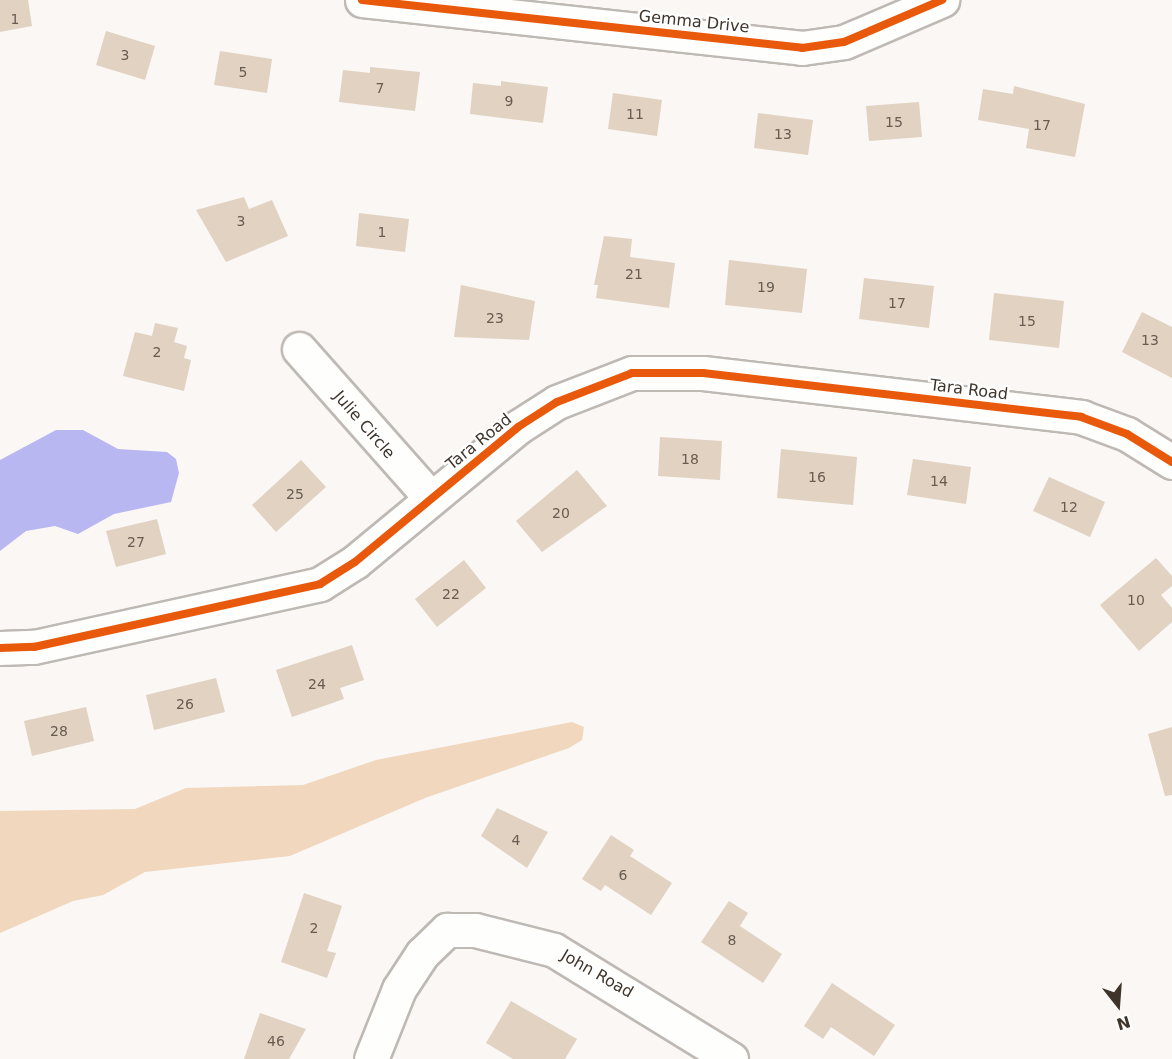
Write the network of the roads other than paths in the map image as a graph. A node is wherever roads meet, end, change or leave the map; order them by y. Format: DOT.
graph roads {
  1 [pos="362,0"];
  2 [pos="942,0"];
  3 [pos="299,349"];
  4 [pos="1172,462"];
  5 [pos="431,498"];
  6 [pos="0,648"];
  7 [pos="371,1059"];
  8 [pos="731,1059"];
  1 -- 2 [label="street, Gemma Drive"];
  3 -- 5 [label="street, Julie Circle"];
  4 -- 5 [label="street, Tara Road"];
  5 -- 6 [label="street, Tara Road"];
  7 -- 8 [label="street, John Road"];
}
